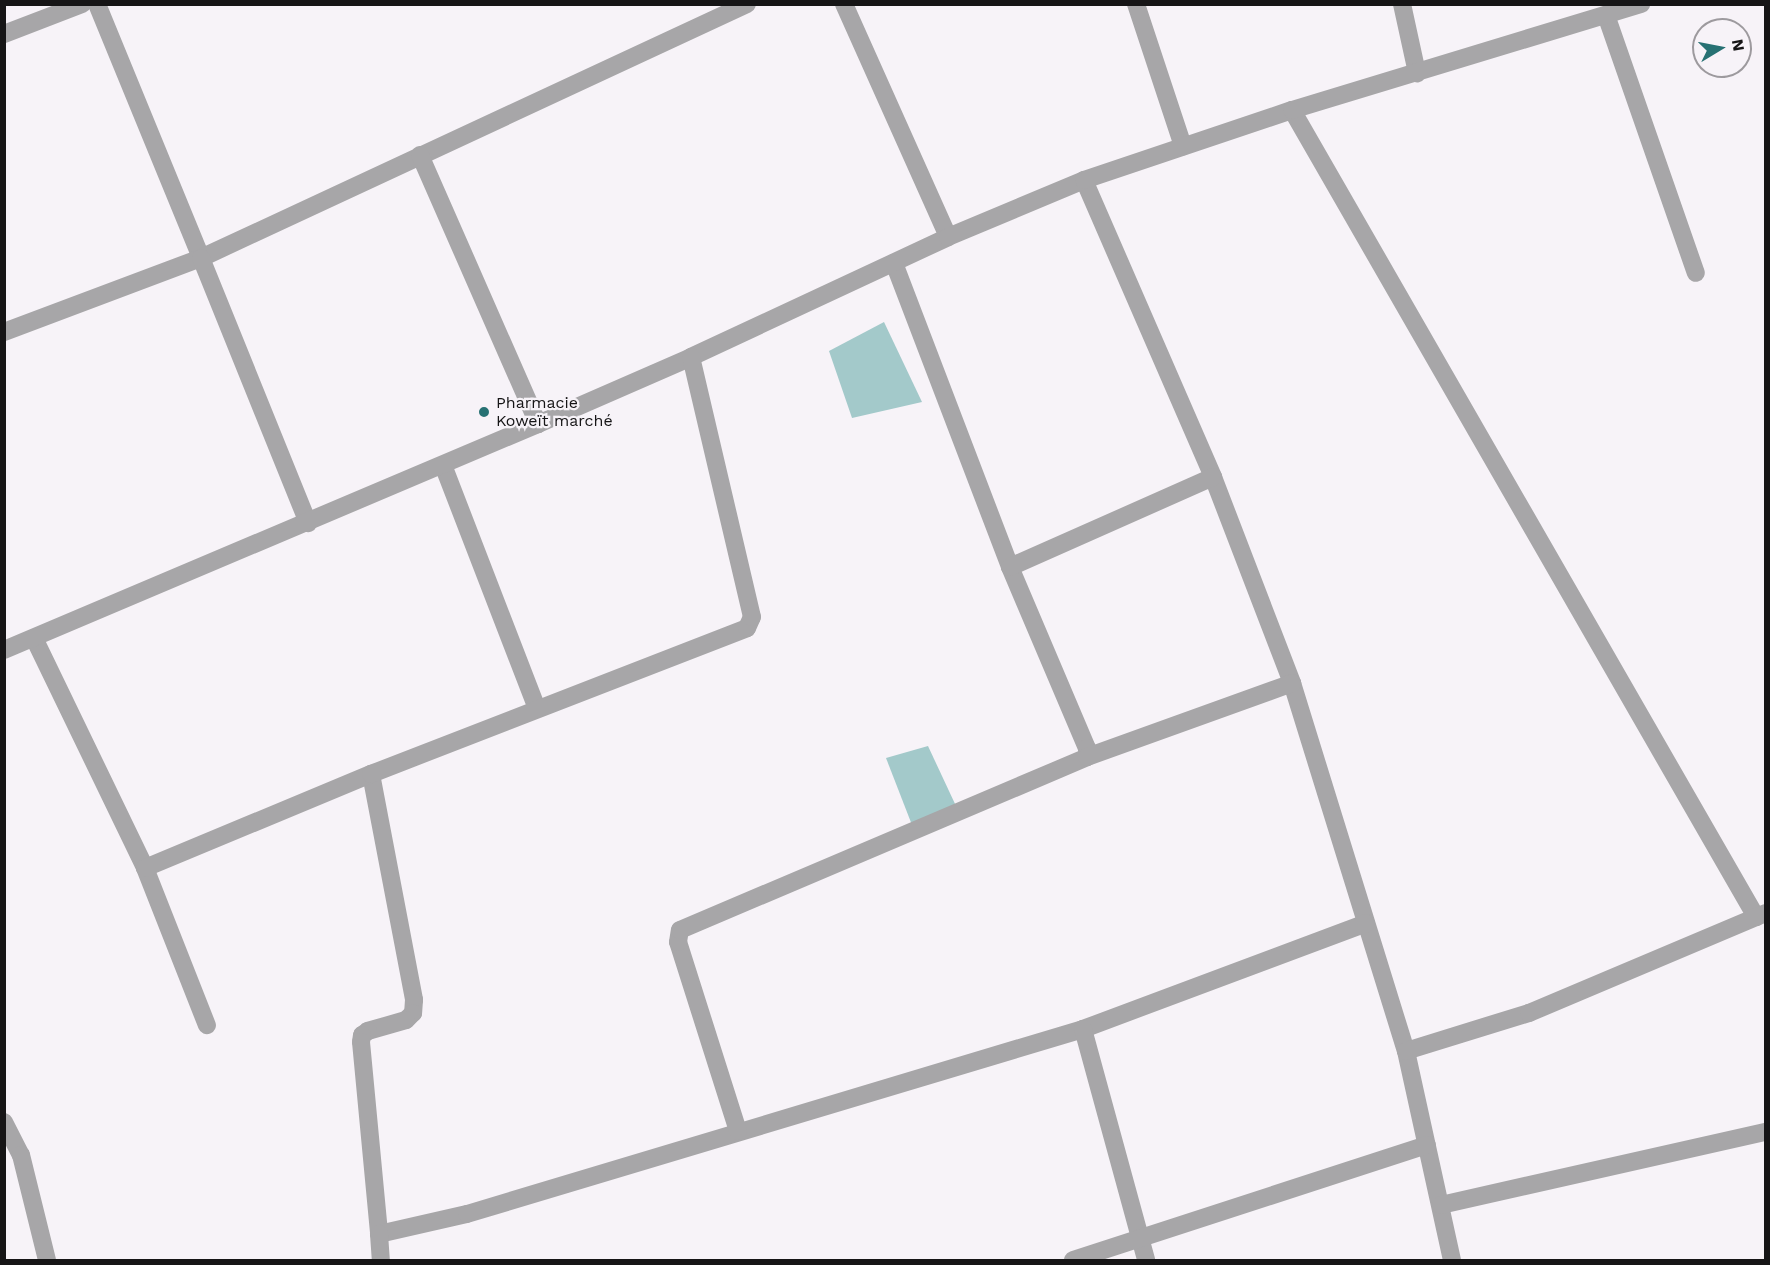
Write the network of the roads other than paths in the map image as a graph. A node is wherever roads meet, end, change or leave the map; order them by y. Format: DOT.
graph roads {
  1 [pos="82,4"];
  2 [pos="97,4"];
  3 [pos="747,4"];
  4 [pos="844,4"];
  5 [pos="1136,4"];
  6 [pos="1402,4"];
  7 [pos="1641,4"];
  8 [pos="1606,15"];
  9 [pos="4,34"];
  10 [pos="1417,72"];
  11 [pos="1292,110"];
  12 [pos="1183,146"];
  13 [pos="420,155"];
  14 [pos="1084,180"];
  15 [pos="948,237"];
  16 [pos="201,258"];
  17 [pos="894,263"];
  18 [pos="1696,273"];
  19 [pos="4,332"];
  20 [pos="691,357"];
  21 [pos="538,424"];
  22 [pos="443,465"];
  23 [pos="1213,477"];
  24 [pos="308,523"];
  25 [pos="1010,567"];
  26 [pos="34,638"];
  27 [pos="4,650"];
  28 [pos="1292,683"];
  29 [pos="537,710"];
  30 [pos="1087,757"];
  31 [pos="371,774"];
  32 [pos="145,868"];
  33 [pos="1761,915"];
  34 [pos="1366,923"];
  35 [pos="207,1026"];
  36 [pos="1083,1029"];
  37 [pos="1406,1051"];
  38 [pos="4,1122"];
  39 [pos="738,1131"];
  40 [pos="1766,1132"];
  41 [pos="1427,1145"];
  42 [pos="13,1158"];
  43 [pos="1441,1205"];
  44 [pos="379,1234"];
  45 [pos="1141,1239"];
  46 [pos="47,1260"];
  47 [pos="381,1260"];
  48 [pos="1073,1260"];
  49 [pos="1146,1260"];
  50 [pos="1452,1260"];
  1 -- 9 [label="street"];
  2 -- 16 [label="street"];
  3 -- 13 [label="street"];
  4 -- 15 [label="street"];
  5 -- 12 [label="street"];
  6 -- 10 [label="street"];
  7 -- 8 [label="street"];
  8 -- 10 [label="street"];
  8 -- 18 [label="street"];
  10 -- 11 [label="street"];
  11 -- 12 [label="street"];
  11 -- 33 [label="street"];
  12 -- 14 [label="street"];
  13 -- 16 [label="street"];
  13 -- 21 [label="street"];
  14 -- 15 [label="street"];
  14 -- 23 [label="street"];
  15 -- 17 [label="street"];
  16 -- 19 [label="street"];
  16 -- 24 [label="street"];
  17 -- 20 [label="street"];
  17 -- 25 [label="street"];
  20 -- 21 [label="street"];
  20 -- 29 [label="street"];
  21 -- 22 [label="street"];
  22 -- 24 [label="street"];
  22 -- 29 [label="street"];
  23 -- 25 [label="street"];
  23 -- 28 [label="street"];
  24 -- 26 [label="street"];
  25 -- 30 [label="street"];
  26 -- 27 [label="street"];
  26 -- 32 [label="street"];
  28 -- 30 [label="street"];
  28 -- 34 [label="street"];
  29 -- 31 [label="street"];
  30 -- 39 [label="street"];
  31 -- 32 [label="street"];
  31 -- 44 [label="street"];
  32 -- 35 [label="street"];
  33 -- 37 [label="street"];
  34 -- 36 [label="street"];
  34 -- 37 [label="street"];
  36 -- 39 [label="street"];
  36 -- 45 [label="street"];
  37 -- 41 [label="street"];
  38 -- 42 [label="street"];
  39 -- 44 [label="street"];
  40 -- 43 [label="street"];
  41 -- 43 [label="street"];
  41 -- 45 [label="street"];
  42 -- 46 [label="street"];
  43 -- 50 [label="street"];
  44 -- 47 [label="street"];
  45 -- 48 [label="street"];
  45 -- 49 [label="street"];
}
